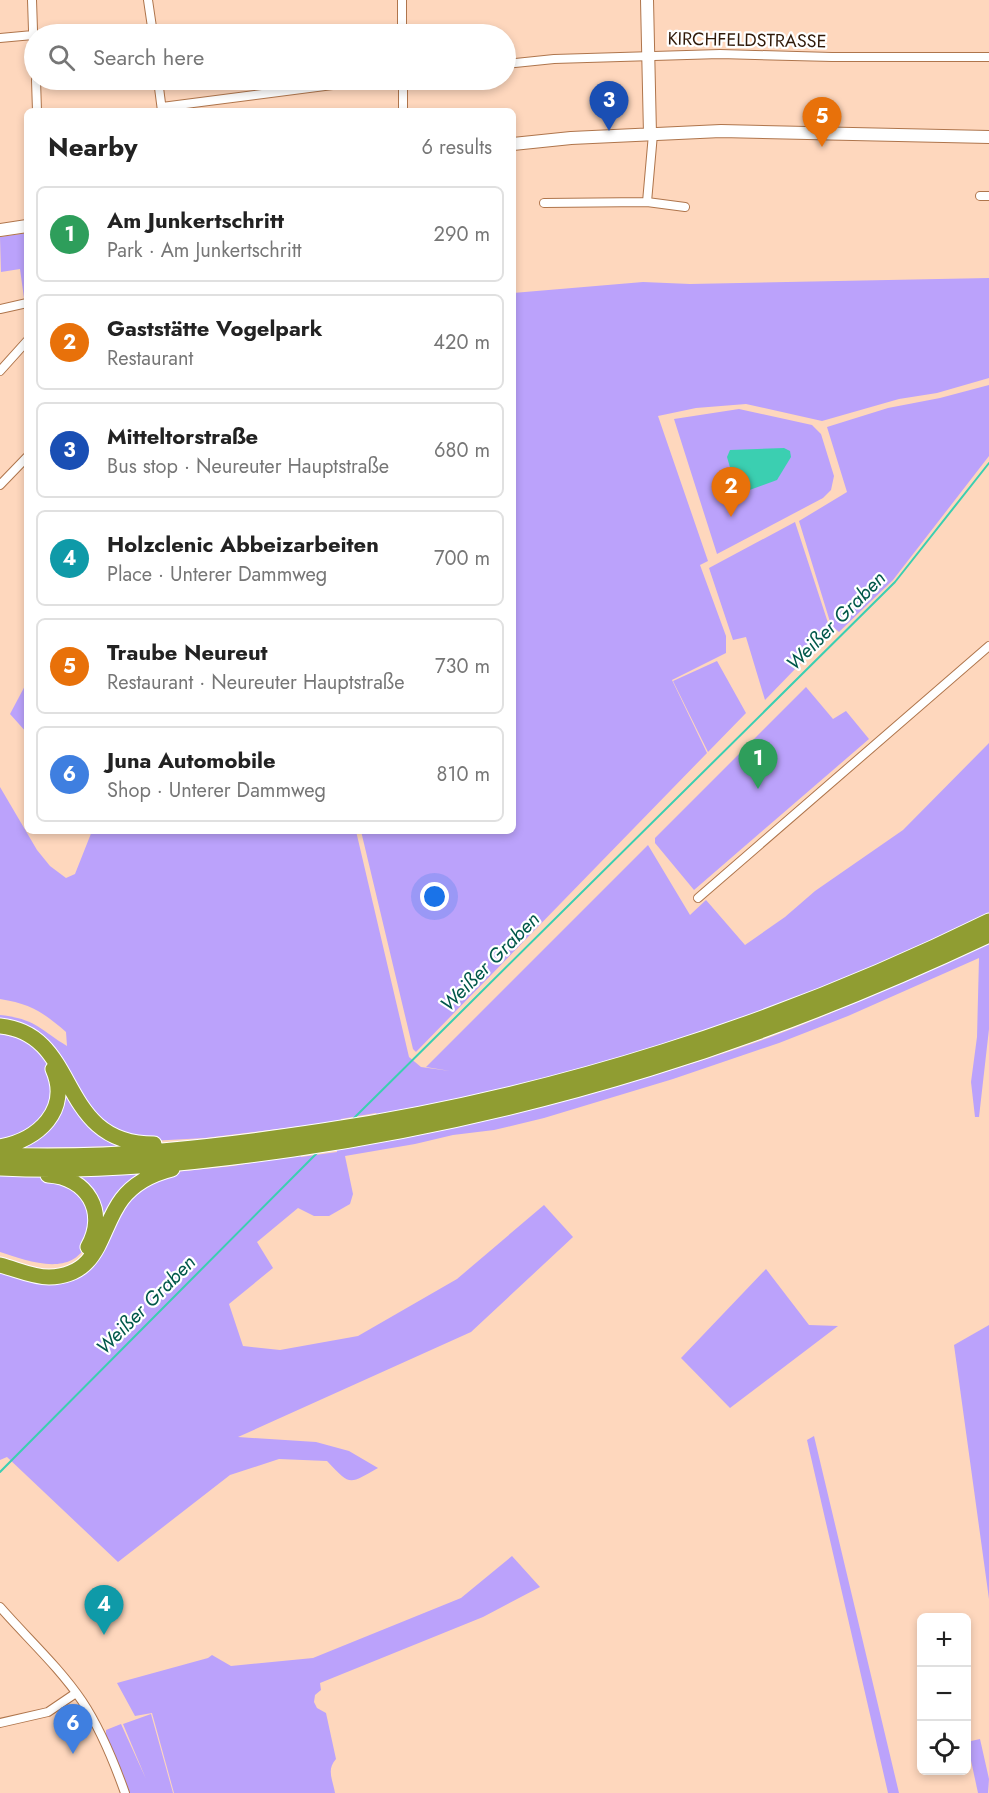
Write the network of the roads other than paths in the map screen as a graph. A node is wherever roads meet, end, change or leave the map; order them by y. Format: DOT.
graph roads {
  1 [pos="32,0"];
  2 [pos="148,0"];
  3 [pos="402,0"];
  4 [pos="647,0"];
  5 [pos="33,24"];
  6 [pos="152,24"];
  7 [pos="402,24"];
  8 [pos="24,36"];
  9 [pos="0,38"];
  10 [pos="648,55"];
  11 [pos="989,57"];
  12 [pos="516,62"];
  13 [pos="36,90"];
  14 [pos="159,90"];
  15 [pos="298,90"];
  16 [pos="403,90"];
  17 [pos="37,108"];
  18 [pos="162,108"];
  19 [pos="169,108"];
  20 [pos="402,108"];
  21 [pos="651,134"];
  22 [pos="989,137"];
  23 [pos="516,144"];
  24 [pos="648,202"];
  25 [pos="544,203"];
  26 [pos="685,207"];
  27 [pos="24,226"];
  28 [pos="0,230"];
  29 [pos="24,304"];
  30 [pos="0,309"];
  31 [pos="24,344"];
  32 [pos="0,371"];
  33 [pos="24,460"];
  34 [pos="0,485"];
  35 [pos="989,646"];
  36 [pos="698,898"];
  37 [pos="989,921"];
  38 [pos="989,935"];
  39 [pos="0,1026"];
  40 [pos="0,1032"];
  41 [pos="339,1136"];
  42 [pos="208,1146"];
  43 [pos="0,1147"];
  44 [pos="0,1155"];
  45 [pos="194,1161"];
  46 [pos="5,1168"];
  47 [pos="0,1255"];
  48 [pos="0,1265"];
  49 [pos="0,1607"];
  50 [pos="76,1693"];
  51 [pos="0,1723"];
  52 [pos="125,1793"];
  1 -- 5 [label="street"];
  2 -- 6 [label="street"];
  3 -- 7 [label="street"];
  4 -- 10 [label="street"];
  8 -- 9 [label="street"];
  10 -- 11 [label="street, KIRCHFELDSTRASSE"];
  10 -- 12 [label="street, KIRCHFELDSTRASSE"];
  10 -- 21 [label="street"];
  13 -- 17 [label="street"];
  14 -- 18 [label="street"];
  15 -- 19 [label="street"];
  16 -- 20 [label="street"];
  21 -- 22 [label="street"];
  21 -- 23 [label="street"];
  21 -- 24 [label="street"];
  24 -- 25 [label="street"];
  24 -- 26 [label="street"];
  27 -- 28 [label="street"];
  29 -- 30 [label="street"];
  31 -- 32 [label="street"];
  33 -- 34 [label="street"];
  35 -- 36 [label="street"];
  37 -- 41 [label="highway"];
  38 -- 41 [label="highway"];
  39 -- 42 [label="highway"];
  40 -- 43 [label="highway"];
  41 -- 42 [label="highway"];
  41 -- 45 [label="highway"];
  42 -- 44 [label="highway"];
  45 -- 46 [label="highway"];
  45 -- 48 [label="highway"];
  46 -- 47 [label="highway"];
  49 -- 50 [label="street"];
  50 -- 51 [label="street"];
  50 -- 52 [label="street"];
}
